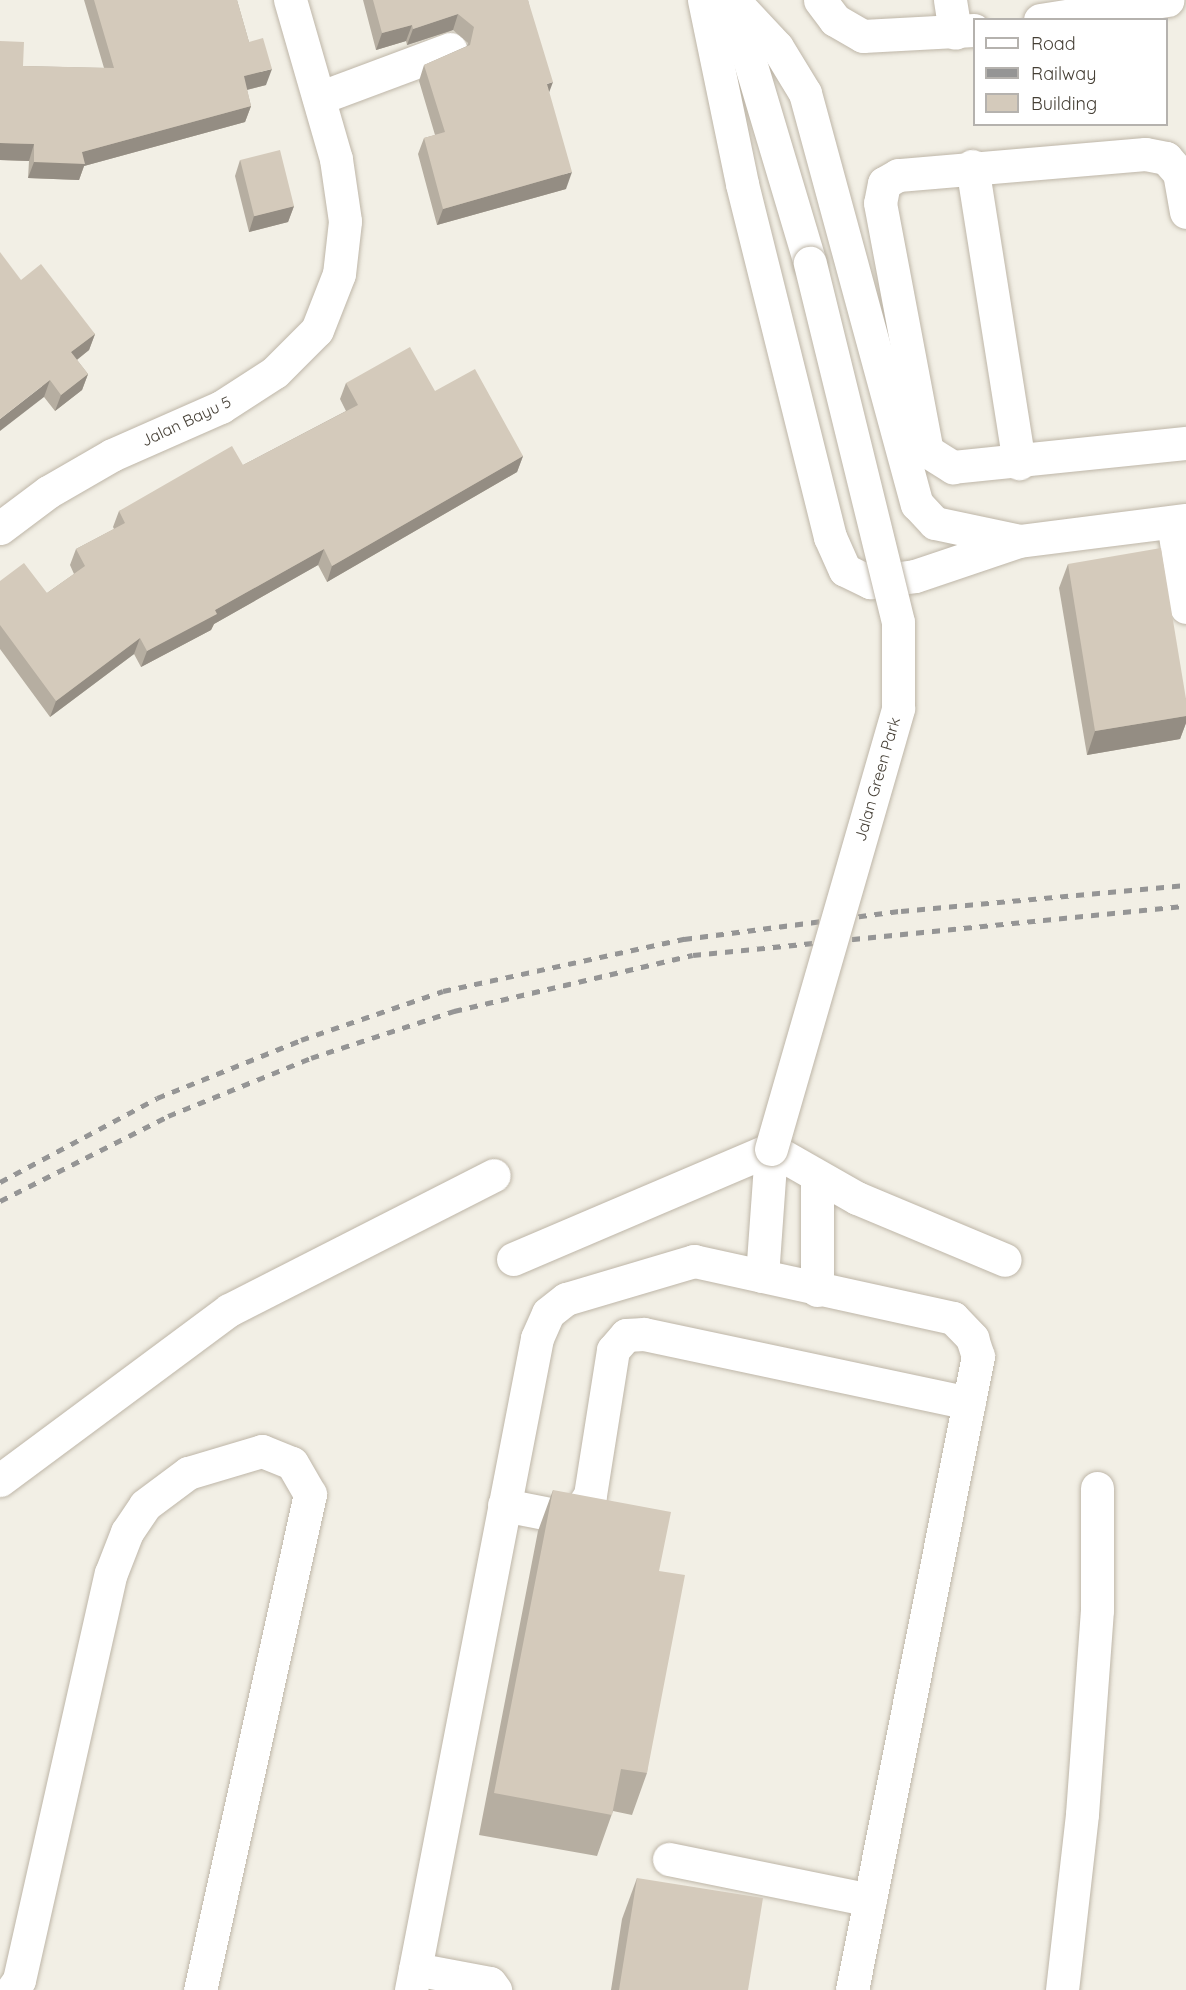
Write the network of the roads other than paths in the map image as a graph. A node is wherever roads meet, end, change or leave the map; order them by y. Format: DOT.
graph roads {
  1 [pos="290,0"];
  2 [pos="704,0"];
  3 [pos="732,0"];
  4 [pos="820,0"];
  5 [pos="950,0"];
  6 [pos="1167,0"];
  7 [pos="1083,6"];
  8 [pos="1046,18"];
  9 [pos="965,31"];
  10 [pos="450,49"];
  11 [pos="319,98"];
  12 [pos="972,166"];
  13 [pos="1186,212"];
  14 [pos="901,398"];
  15 [pos="1186,443"];
  16 [pos="1019,463"];
  17 [pos="1179,521"];
  18 [pos="0,528"];
  19 [pos="1019,541"];
  20 [pos="1186,607"];
  21 [pos="771,1149"];
  22 [pos="494,1175"];
  23 [pos="817,1178"];
  24 [pos="513,1259"];
  25 [pos="1005,1260"];
  26 [pos="762,1276"];
  27 [pos="817,1290"];
  28 [pos="969,1403"];
  29 [pos="0,1480"];
  30 [pos="1097,1488"];
  31 [pos="504,1505"];
  32 [pos="669,1858"];
  33 [pos="870,1900"];
  34 [pos="413,1979"];
  35 [pos="12,1990"];
  36 [pos="200,1990"];
  37 [pos="495,1990"];
  38 [pos="852,1990"];
  39 [pos="1062,1990"];
  1 -- 11 [label="street, Jalan Bayu 5"];
  2 -- 19 [label="street"];
  3 -- 14 [label="street"];
  3 -- 21 [label="street, Jalan Green Park, bridge"];
  4 -- 9 [label="street"];
  5 -- 9 [label="street"];
  6 -- 7 [label="street"];
  7 -- 8 [label="street"];
  10 -- 11 [label="street"];
  11 -- 18 [label="street, Jalan Bayu 5"];
  12 -- 13 [label="street"];
  12 -- 14 [label="street"];
  12 -- 16 [label="street"];
  14 -- 16 [label="street"];
  14 -- 19 [label="street"];
  15 -- 16 [label="street"];
  17 -- 19 [label="street"];
  17 -- 20 [label="street"];
  21 -- 23 [label="street"];
  21 -- 24 [label="street"];
  21 -- 26 [label="street, Jalan Green Park"];
  22 -- 29 [label="street"];
  23 -- 25 [label="street"];
  23 -- 27 [label="street"];
  26 -- 27 [label="street"];
  26 -- 31 [label="street"];
  27 -- 28 [label="street"];
  28 -- 31 [label="street"];
  28 -- 33 [label="street"];
  30 -- 39 [label="street"];
  31 -- 34 [label="street"];
  32 -- 33 [label="street"];
  33 -- 38 [label="street"];
  34 -- 37 [label="street"];
  35 -- 36 [label="street"];
}
